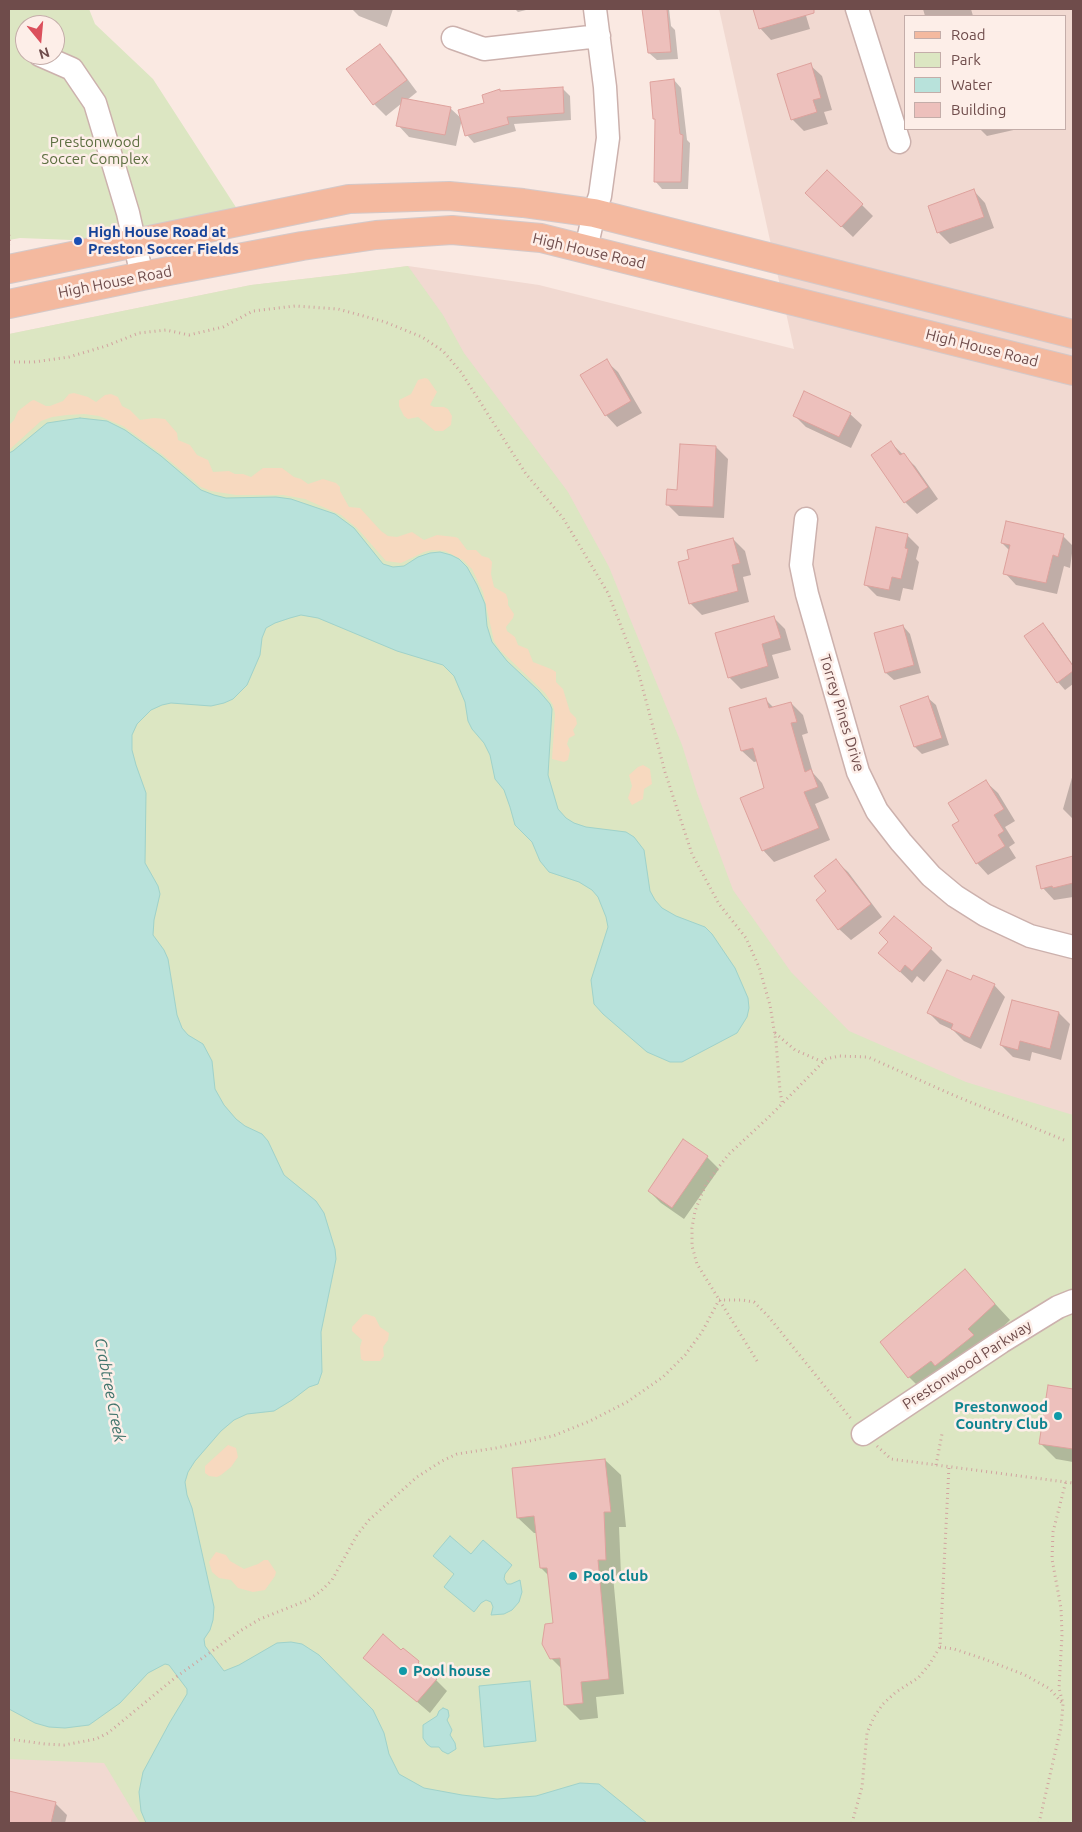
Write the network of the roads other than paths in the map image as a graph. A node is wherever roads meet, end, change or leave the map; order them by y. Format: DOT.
graph roads {
  1 [pos="595,9"];
  2 [pos="857,9"];
  3 [pos="599,36"];
  4 [pos="453,38"];
  5 [pos="61,65"];
  6 [pos="898,142"];
  7 [pos="594,213"];
  8 [pos="135,242"];
  9 [pos="586,249"];
  10 [pos="9,257"];
  11 [pos="142,276"];
  12 [pos="9,304"];
  13 [pos="1073,334"];
  14 [pos="1073,371"];
  15 [pos="806,520"];
  16 [pos="1073,947"];
  17 [pos="1073,1301"];
  18 [pos="863,1434"];
  1 -- 3 [label="street"];
  2 -- 6 [label="street"];
  3 -- 4 [label="street"];
  3 -- 7 [label="street"];
  5 -- 8 [label="street"];
  7 -- 8 [label="main road"];
  7 -- 9 [label="street"];
  7 -- 13 [label="main road"];
  8 -- 10 [label="main road"];
  8 -- 11 [label="street"];
  9 -- 11 [label="main road, High House Road"];
  9 -- 14 [label="main road, High House Road"];
  11 -- 12 [label="main road, High House Road"];
  15 -- 16 [label="street, Torrey Pines Drive"];
  17 -- 18 [label="street, Prestonwood Parkway"];
}
